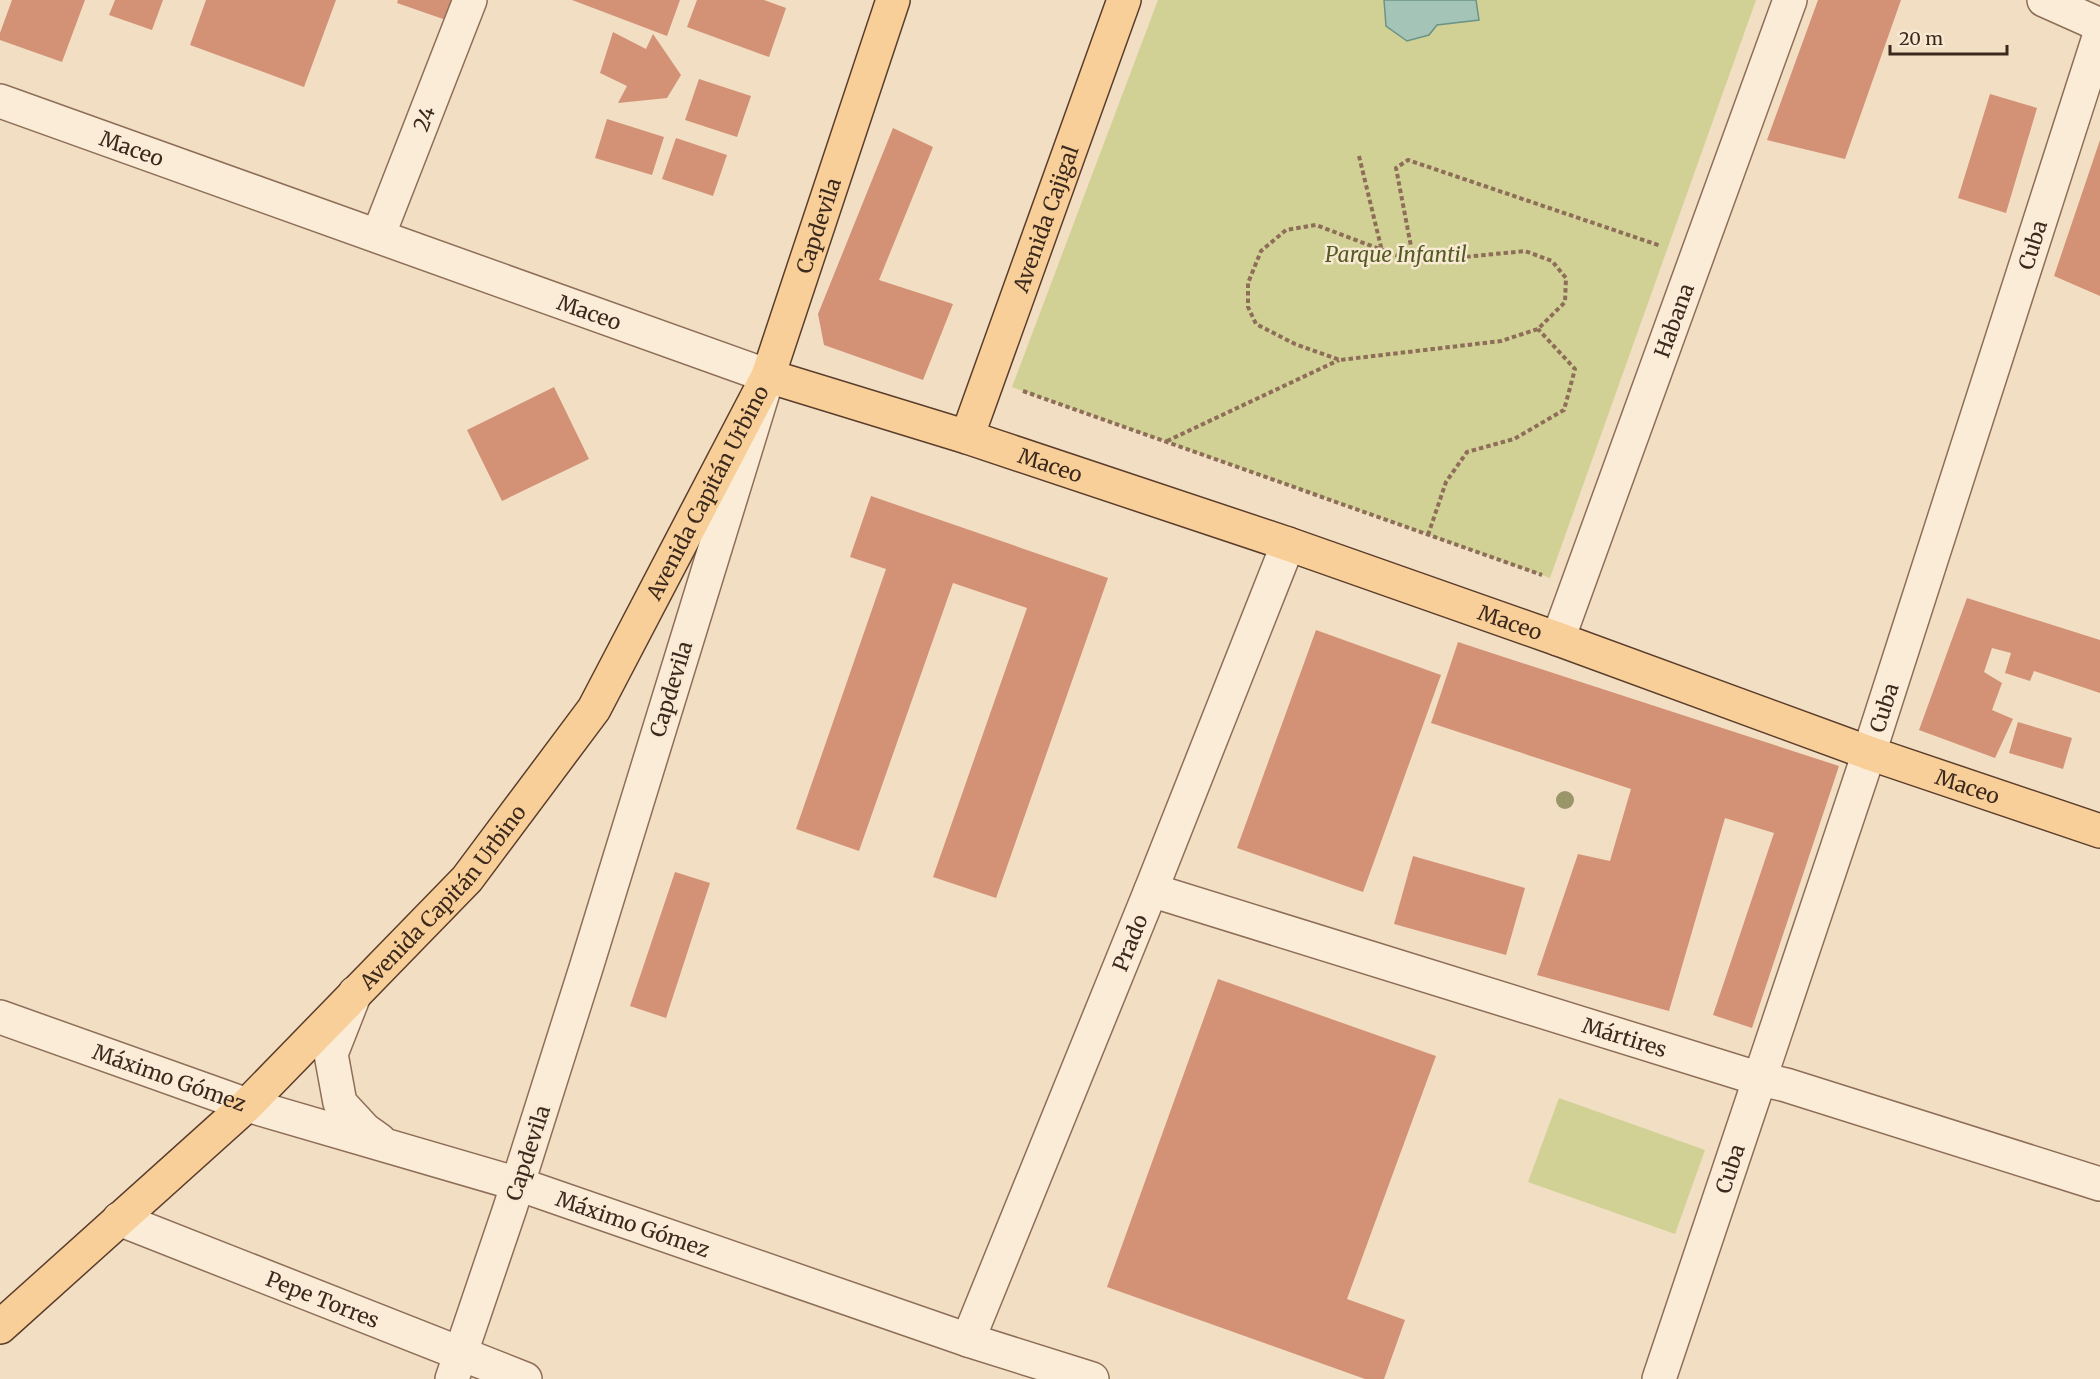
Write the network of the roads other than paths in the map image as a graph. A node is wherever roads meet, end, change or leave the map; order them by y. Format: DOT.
graph roads {
  1 [pos="470,0"];
  2 [pos="893,0"];
  3 [pos="1124,0"];
  4 [pos="1790,0"];
  5 [pos="2044,0"];
  6 [pos="2100,25"];
  7 [pos="2100,34"];
  8 [pos="0,101"];
  9 [pos="378,236"];
  10 [pos="768,376"];
  11 [pos="967,437"];
  12 [pos="1288,543"];
  13 [pos="1558,639"];
  14 [pos="1869,753"];
  15 [pos="2100,831"];
  16 [pos="1151,890"];
  17 [pos="356,993"];
  18 [pos="0,1017"];
  19 [pos="1760,1079"];
  20 [pos="247,1105"];
  21 [pos="387,1146"];
  22 [pos="518,1184"];
  23 [pos="2100,1184"];
  24 [pos="119,1219"];
  25 [pos="0,1327"];
  26 [pos="968,1340"];
  27 [pos="456,1366"];
  28 [pos="1072,1376"];
  29 [pos="525,1379"];
  30 [pos="1659,1379"];
  1 -- 9 [label="street, 24"];
  2 -- 10 [label="main road, Capdevila"];
  3 -- 11 [label="main road, Avenida Cajigal"];
  4 -- 13 [label="street, Habana"];
  5 -- 6 [label="street"];
  7 -- 14 [label="street, Cuba"];
  8 -- 9 [label="street, Maceo"];
  9 -- 10 [label="street, Maceo"];
  10 -- 11 [label="main road, Maceo"];
  10 -- 17 [label="main road, Avenida Capitán Urbino"];
  10 -- 22 [label="street, Capdevila"];
  11 -- 12 [label="main road, Maceo"];
  12 -- 13 [label="main road, Maceo"];
  12 -- 16 [label="street, Prado"];
  13 -- 14 [label="main road, Maceo"];
  14 -- 15 [label="main road, Maceo"];
  14 -- 19 [label="street, Cuba"];
  16 -- 19 [label="street, Mártires"];
  16 -- 26 [label="street, Prado"];
  17 -- 20 [label="main road, Avenida Capitán Urbino"];
  17 -- 21 [label="street"];
  18 -- 20 [label="street, Máximo Gómez"];
  19 -- 23 [label="street, Mártires"];
  19 -- 30 [label="street, Cuba"];
  20 -- 21 [label="street, Máximo Gómez"];
  20 -- 24 [label="main road, Avenida Capitán Urbino"];
  21 -- 22 [label="street, Máximo Gómez"];
  22 -- 26 [label="street, Máximo Gómez"];
  22 -- 27 [label="street, Capdevila"];
  24 -- 25 [label="main road, Avenida Capitán Urbino"];
  24 -- 27 [label="street, Pepe Torres"];
  26 -- 28 [label="street, Máximo Gómez"];
  27 -- 29 [label="street, Pepe Torres"];
}
